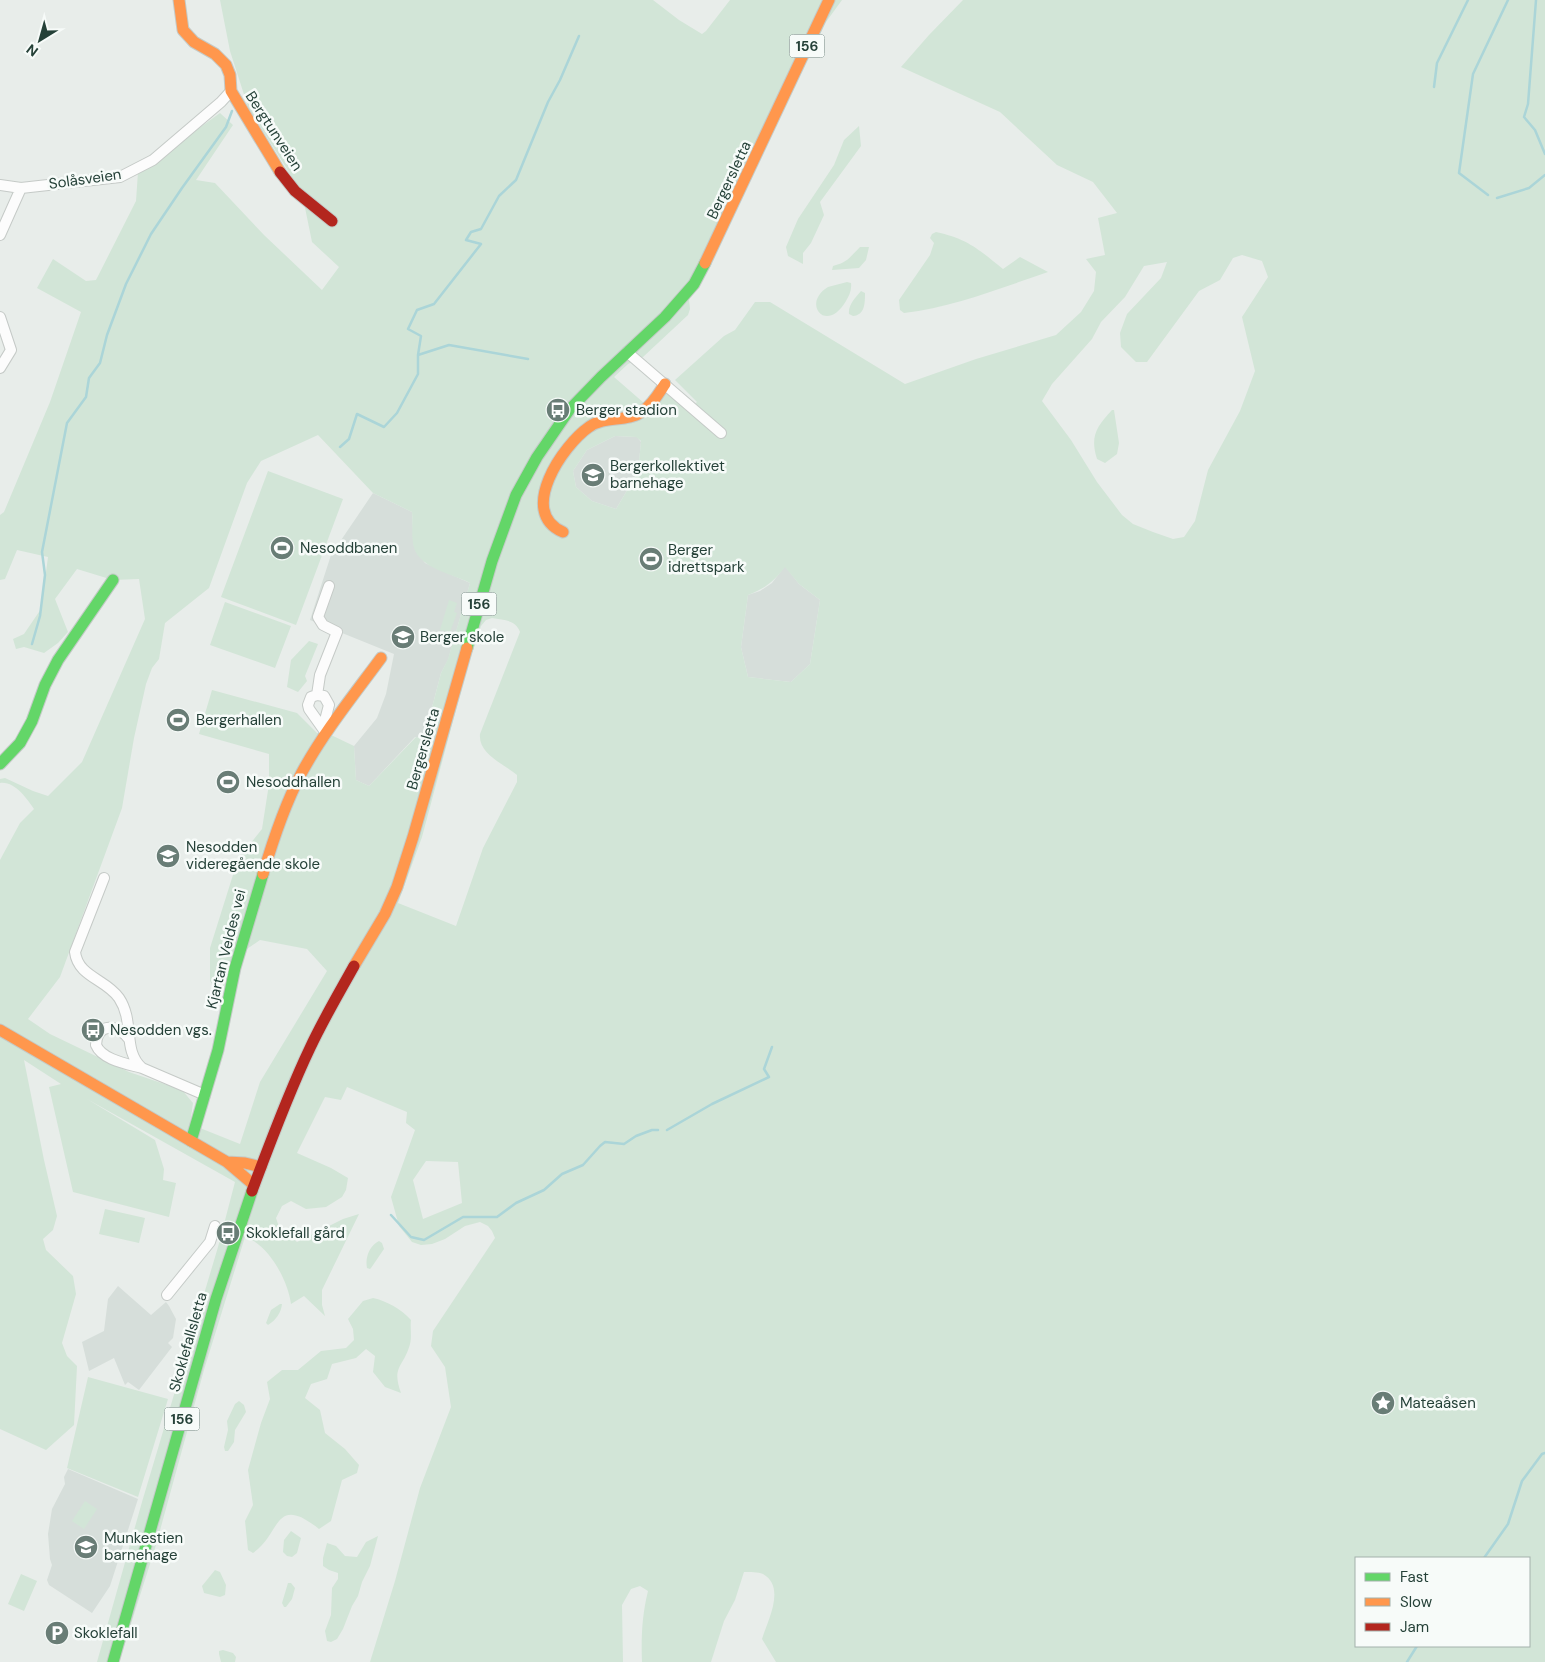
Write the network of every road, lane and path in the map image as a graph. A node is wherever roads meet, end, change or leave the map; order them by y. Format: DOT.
graph roads {
  1 [pos="179,0"];
  2 [pos="828,0"];
  3 [pos="231,91"];
  4 [pos="0,184"];
  5 [pos="22,188"];
  6 [pos="332,221"];
  7 [pos="0,235"];
  8 [pos="0,318"];
  9 [pos="627,352"];
  10 [pos="0,368"];
  11 [pos="665,384"];
  12 [pos="721,434"];
  13 [pos="563,532"];
  14 [pos="113,580"];
  15 [pos="330,586"];
  16 [pos="381,658"];
  17 [pos="318,695"];
  18 [pos="324,731"];
  19 [pos="0,764"];
  20 [pos="104,878"];
  21 [pos="0,1030"];
  22 [pos="129,1039"];
  23 [pos="142,1068"];
  24 [pos="205,1095"];
  25 [pos="191,1140"];
  26 [pos="227,1162"];
  27 [pos="257,1176"];
  28 [pos="215,1226"];
  29 [pos="167,1295"];
  30 [pos="113,1662"];
  1 -- 3 [label="main road, Bergtunveien"];
  2 -- 9 [label="main road, Bergersletta / 156"];
  3 -- 5 [label="street, Solåsveien"];
  3 -- 6 [label="main road, Bergtunveien"];
  4 -- 5 [label="street, Solåsveien"];
  5 -- 7 [label="street"];
  8 -- 10 [label="street"];
  9 -- 11 [label="street"];
  9 -- 27 [label="main road, Bergersletta / 156"];
  11 -- 12 [label="street"];
  11 -- 13 [label="main road"];
  14 -- 19 [label="main road"];
  15 -- 17 [label="street"];
  16 -- 18 [label="main road, Kjartan Veldes vei"];
  17 -- 18 [label="street, Kjartan Veldes vei"];
  17 -- 18 [label="street"];
  18 -- 24 [label="main road, Kjartan Veldes vei"];
  20 -- 22 [label="street"];
  21 -- 25 [label="main road"];
  22 -- 23 [label="street"];
  22 -- 23 [label="street"];
  23 -- 24 [label="street"];
  24 -- 25 [label="main road, Kjartan Veldes vei"];
  25 -- 26 [label="main road"];
  26 -- 27 [label="main road"];
  26 -- 27 [label="main road"];
  27 -- 30 [label="main road, Skoklefallsletta / 156"];
  28 -- 29 [label="street"];
}
